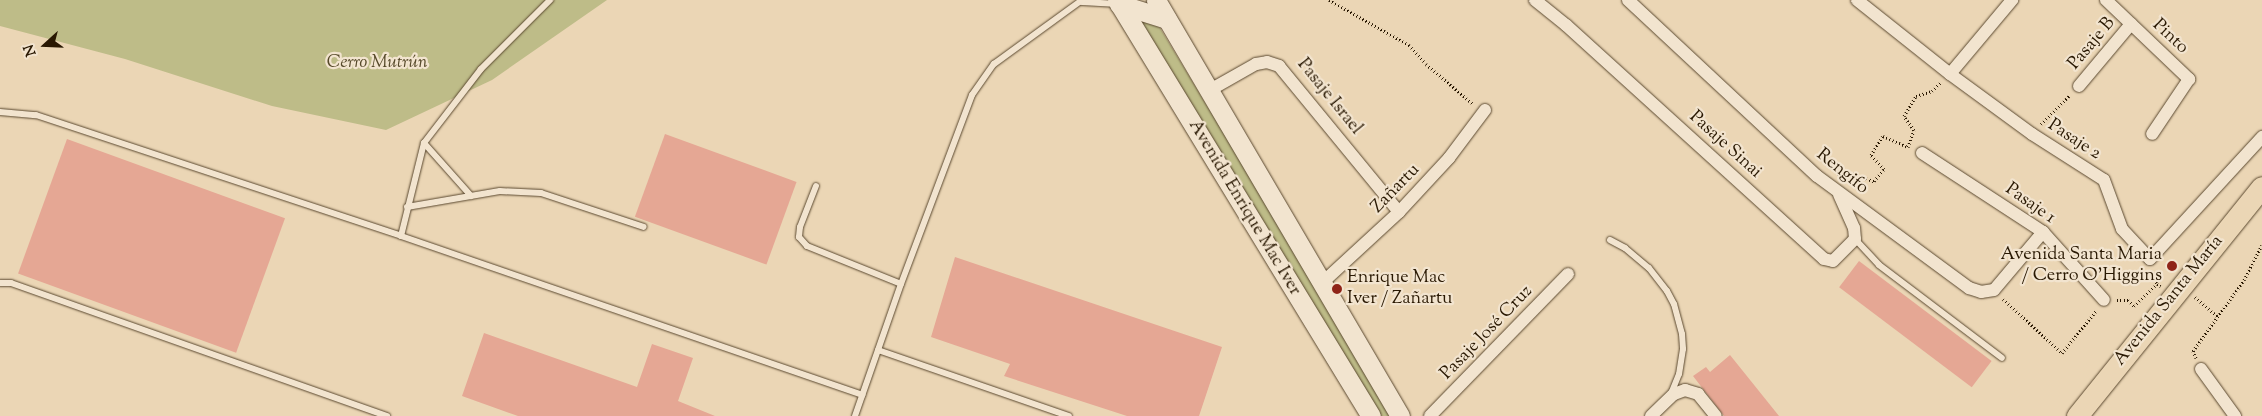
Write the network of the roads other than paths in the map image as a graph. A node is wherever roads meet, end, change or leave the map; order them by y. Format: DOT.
graph roads {
  1 [pos="550,0"];
  2 [pos="1156,0"];
  3 [pos="1535,0"];
  4 [pos="1628,0"];
  5 [pos="1857,0"];
  6 [pos="2012,0"];
  7 [pos="2106,0"];
  8 [pos="1082,1"];
  9 [pos="1118,2"];
  10 [pos="1167,19"];
  11 [pos="2131,24"];
  12 [pos="1950,74"];
  13 [pos="2079,86"];
  14 [pos="1210,90"];
  15 [pos="1485,110"];
  16 [pos="0,112"];
  17 [pos="2152,134"];
  18 [pos="2262,137"];
  19 [pos="424,143"];
  20 [pos="1922,153"];
  21 [pos="816,186"];
  22 [pos="2262,187"];
  23 [pos="1839,194"];
  24 [pos="471,196"];
  25 [pos="407,207"];
  26 [pos="1399,212"];
  27 [pos="644,227"];
  28 [pos="2043,232"];
  29 [pos="401,236"];
  30 [pos="1297,239"];
  31 [pos="1856,239"];
  32 [pos="1610,240"];
  33 [pos="1272,256"];
  34 [pos="1568,274"];
  35 [pos="0,283"];
  36 [pos="1322,283"];
  37 [pos="901,284"];
  38 [pos="2104,300"];
  39 [pos="878,350"];
  40 [pos="2002,358"];
  41 [pos="2201,369"];
  42 [pos="862,396"];
  43 [pos="1670,398"];
  44 [pos="388,416"];
  45 [pos="855,416"];
  46 [pos="1068,416"];
  47 [pos="1371,416"];
  48 [pos="1400,416"];
  49 [pos="1430,416"];
  50 [pos="1651,416"];
  51 [pos="1716,416"];
  52 [pos="2077,416"];
  53 [pos="2235,416"];
  1 -- 19 [label="lane"];
  2 -- 10 [label="main road, Avenida Enrique Mac Iver"];
  3 -- 31 [label="street, Pasaje Sinai"];
  4 -- 23 [label="street, Rengifo"];
  5 -- 12 [label="street, Pasaje 2"];
  6 -- 12 [label="street"];
  7 -- 11 [label="street, Pinto"];
  8 -- 9 [label="lane"];
  8 -- 37 [label="lane"];
  9 -- 10 [label="main road"];
  9 -- 33 [label="main road, Avenida Enrique Mac Iver"];
  10 -- 14 [label="main road, Avenida Enrique Mac Iver"];
  11 -- 13 [label="street, Pasaje B"];
  11 -- 17 [label="street, Pinto"];
  12 -- 18 [label="street, Pasaje 2"];
  14 -- 26 [label="street, Pasaje Israel"];
  14 -- 30 [label="main road, Avenida Enrique Mac Iver"];
  15 -- 26 [label="street, Zañartu"];
  16 -- 29 [label="lane"];
  19 -- 24 [label="lane"];
  19 -- 25 [label="lane"];
  20 -- 28 [label="street, Pasaje 1"];
  21 -- 37 [label="lane"];
  22 -- 52 [label="main road, Avenida Santa María"];
  23 -- 28 [label="street, Rengifo"];
  23 -- 31 [label="street"];
  24 -- 25 [label="lane"];
  24 -- 27 [label="lane"];
  25 -- 29 [label="lane"];
  26 -- 36 [label="street, Zañartu"];
  28 -- 38 [label="street, Pasaje 1"];
  29 -- 42 [label="lane"];
  30 -- 33 [label="main road"];
  30 -- 36 [label="main road, Avenida Enrique Mac Iver"];
  31 -- 40 [label="lane"];
  32 -- 43 [label="lane"];
  33 -- 47 [label="main road, Avenida Enrique Mac Iver"];
  34 -- 49 [label="street, Pasaje José Cruz"];
  35 -- 44 [label="lane"];
  36 -- 48 [label="main road, Avenida Enrique Mac Iver"];
  37 -- 39 [label="lane"];
  39 -- 42 [label="lane"];
  39 -- 46 [label="lane"];
  41 -- 53 [label="street"];
  42 -- 45 [label="lane"];
  43 -- 50 [label="street"];
  43 -- 51 [label="street"];
}
